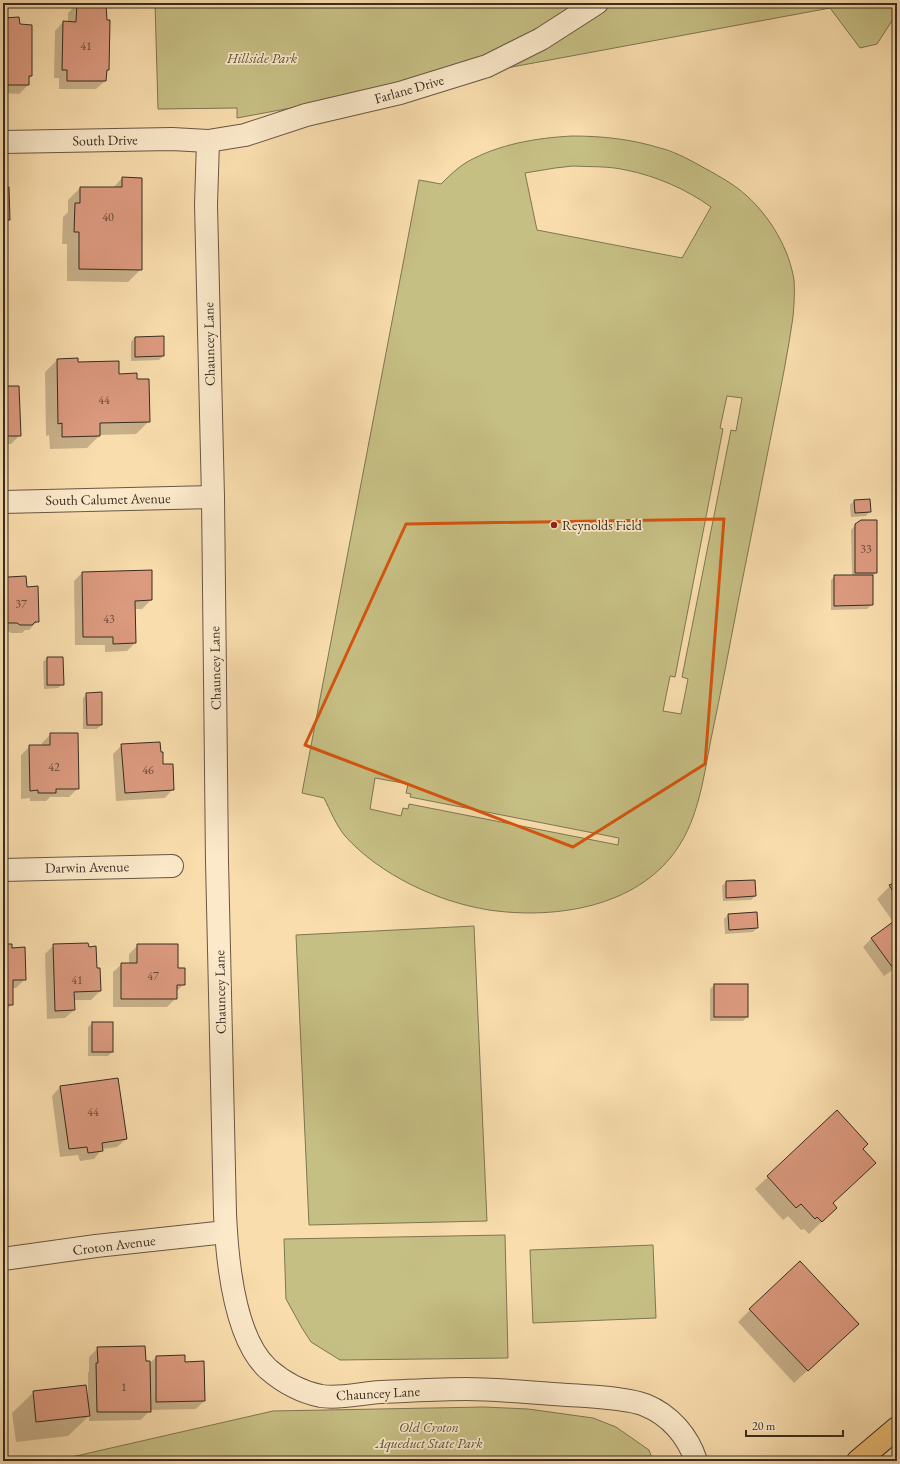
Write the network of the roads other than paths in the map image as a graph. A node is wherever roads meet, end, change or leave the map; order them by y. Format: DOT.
graph roads {
  1 [pos="597,3"];
  2 [pos="208,141"];
  3 [pos="3,142"];
  4 [pos="213,497"];
  5 [pos="3,502"];
  6 [pos="172,866"];
  7 [pos="3,870"];
  8 [pos="226,1232"];
  9 [pos="3,1259"];
  10 [pos="897,1428"];
  11 [pos="696,1461"];
  12 [pos="858,1461"];
  1 -- 2 [label="street, Farlane Drive"];
  2 -- 3 [label="street, South Drive"];
  2 -- 4 [label="street, Chauncey Lane"];
  4 -- 5 [label="street, South Calumet Avenue"];
  4 -- 8 [label="street, Chauncey Lane"];
  6 -- 7 [label="street, Darwin Avenue"];
  8 -- 9 [label="street, Croton Avenue"];
  8 -- 11 [label="street, Chauncey Lane"];
  10 -- 12 [label="main road"];
}
